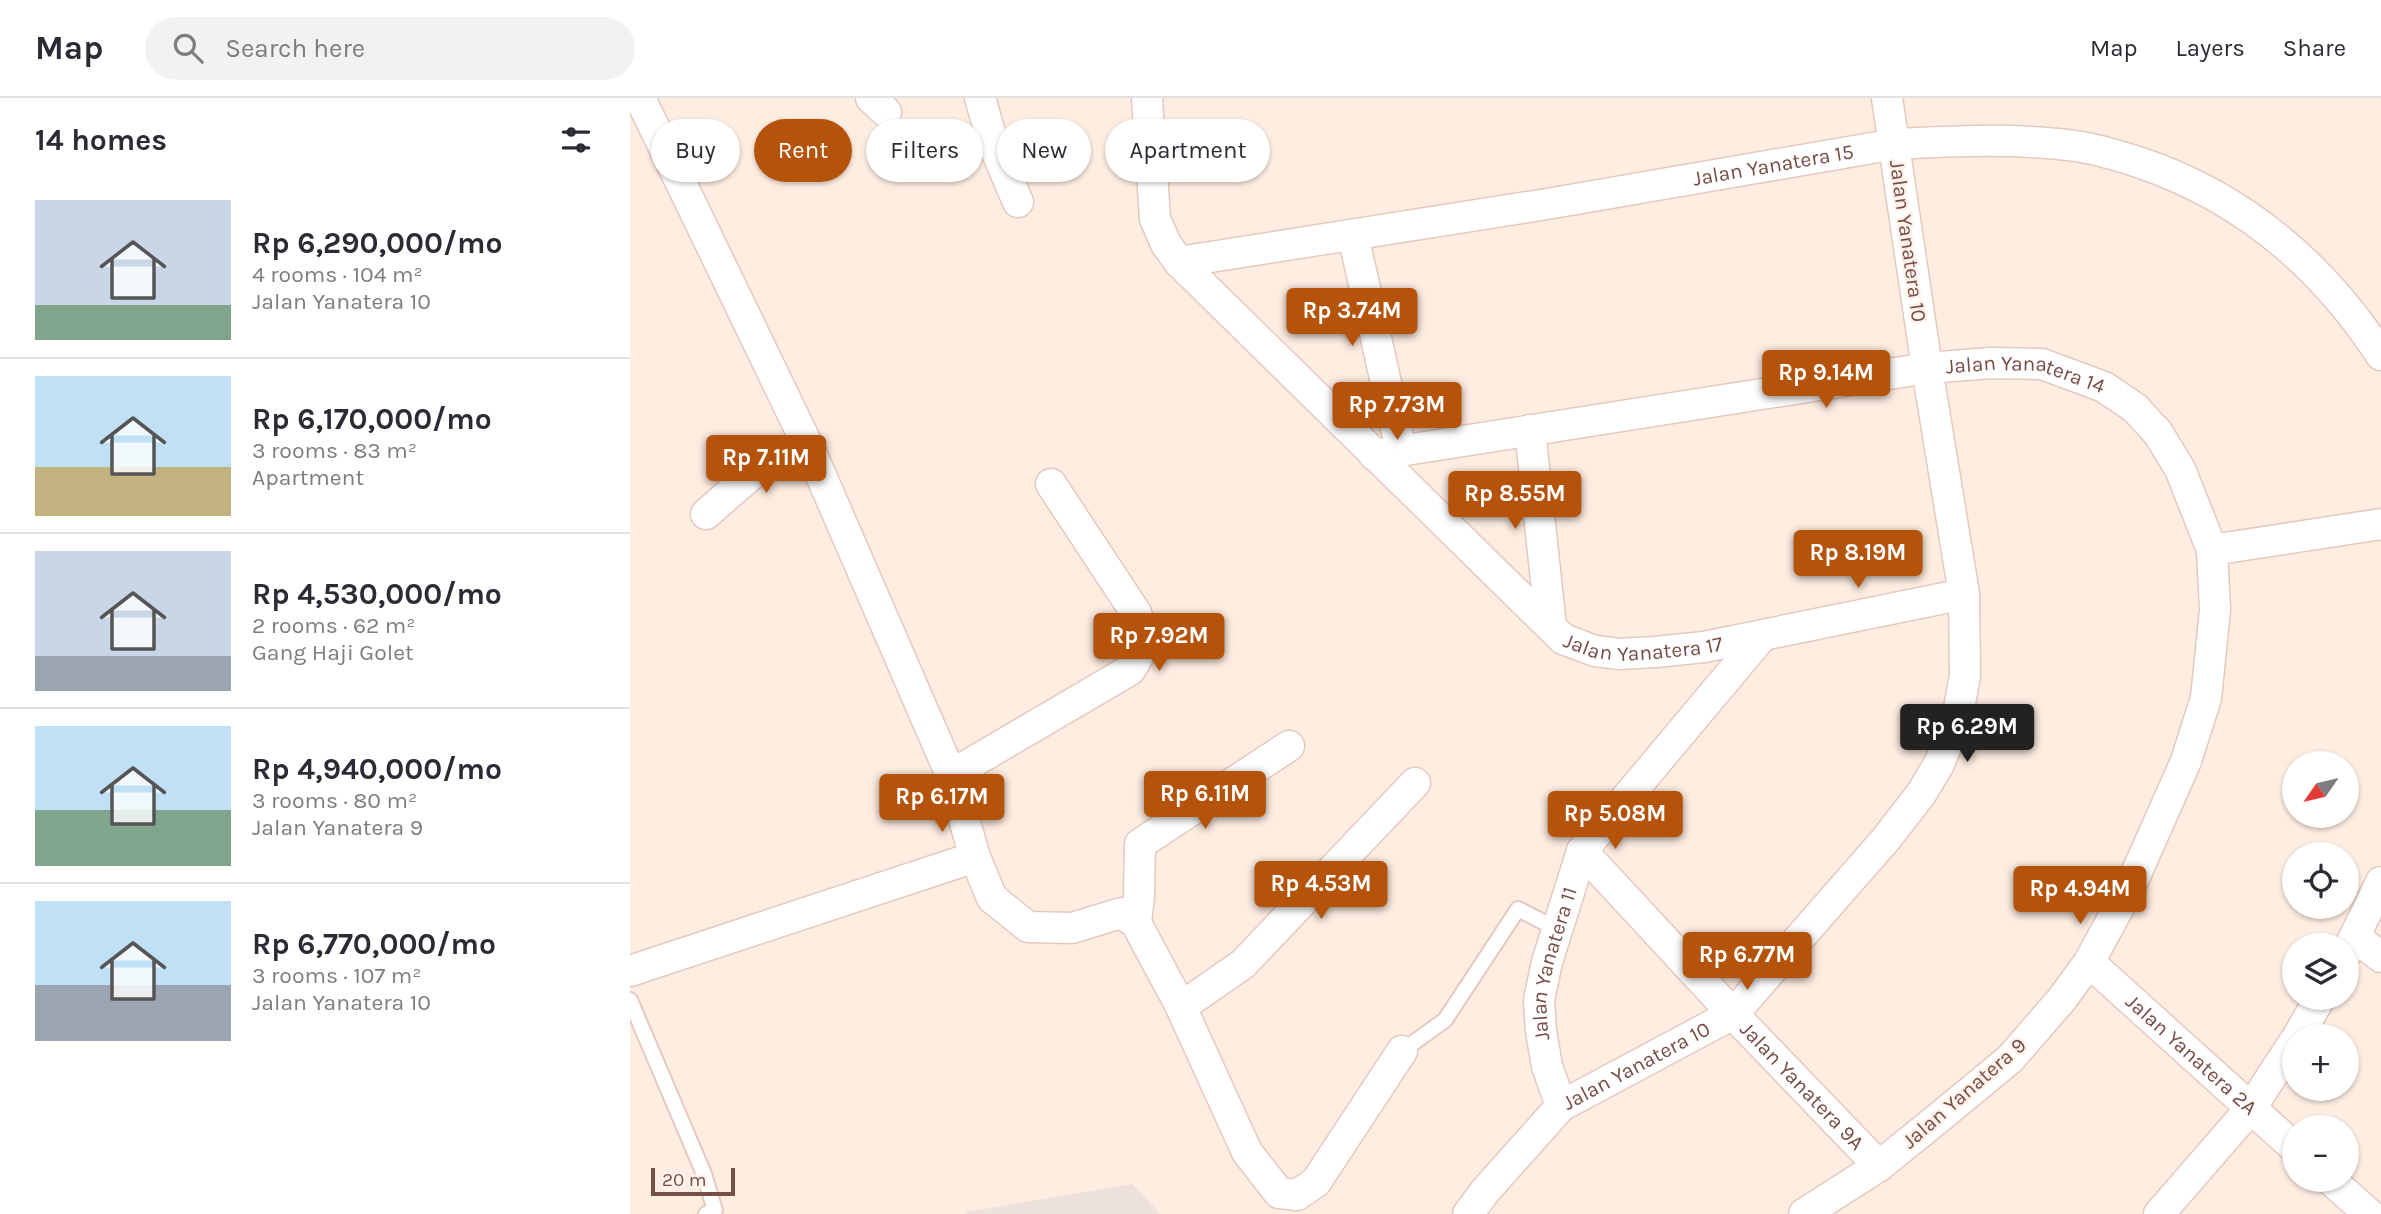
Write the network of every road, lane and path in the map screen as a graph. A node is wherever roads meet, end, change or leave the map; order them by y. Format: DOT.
graph roads {
  1 [pos="640,98"];
  2 [pos="980,98"];
  3 [pos="1147,98"];
  4 [pos="1887,98"];
  5 [pos="1895,144"];
  6 [pos="1018,202"];
  7 [pos="1353,235"];
  8 [pos="1179,262"];
  9 [pos="2381,355"];
  10 [pos="1927,368"];
  11 [pos="1530,430"];
  12 [pos="809,448"];
  13 [pos="1387,453"];
  14 [pos="1051,484"];
  15 [pos="706,514"];
  16 [pos="2381,524"];
  17 [pos="2212,550"];
  18 [pos="1964,594"];
  19 [pos="1551,627"];
  20 [pos="1762,636"];
  21 [pos="1289,746"];
  22 [pos="951,775"];
  23 [pos="1415,783"];
  24 [pos="1581,852"];
  25 [pos="975,857"];
  26 [pos="2381,882"];
  27 [pos="1136,923"];
  28 [pos="1557,929"];
  29 [pos="2356,933"];
  30 [pos="2359,947"];
  31 [pos="2381,957"];
  32 [pos="2089,962"];
  33 [pos="630,971"];
  34 [pos="630,1000"];
  35 [pos="1181,1007"];
  36 [pos="1733,1014"];
  37 [pos="1402,1051"];
  38 [pos="2282,1060"];
  39 [pos="1561,1105"];
  40 [pos="2251,1108"];
  41 [pos="2282,1136"];
  42 [pos="1879,1166"];
  43 [pos="2344,1192"];
  44 [pos="706,1214"];
  45 [pos="1468,1214"];
  46 [pos="1804,1214"];
  47 [pos="2159,1214"];
  48 [pos="2369,1214"];
  1 -- 12 [label="street"];
  2 -- 6 [label="street"];
  3 -- 8 [label="street, Jalan Yanatera 17"];
  4 -- 5 [label="street, Jalan Yanatera 10"];
  5 -- 7 [label="street, Jalan Yanatera 15"];
  5 -- 9 [label="street, Jalan Yanatera 15"];
  5 -- 10 [label="street, Jalan Yanatera 10"];
  7 -- 8 [label="street, Jalan Yanatera 15"];
  7 -- 13 [label="street"];
  8 -- 13 [label="street, Jalan Yanatera 17"];
  10 -- 11 [label="street, Jalan Yanatera 14"];
  10 -- 17 [label="street, Jalan Yanatera 14"];
  10 -- 18 [label="street, Jalan Yanatera 10"];
  11 -- 13 [label="street, Jalan Yanatera 14"];
  11 -- 19 [label="street"];
  12 -- 15 [label="street"];
  12 -- 22 [label="street"];
  13 -- 19 [label="street, Jalan Yanatera 17"];
  14 -- 22 [label="street"];
  16 -- 17 [label="street"];
  17 -- 32 [label="street, Jalan Yanatera 9"];
  18 -- 20 [label="street, Jalan Yanatera 17"];
  18 -- 36 [label="street, Jalan Yanatera 10"];
  19 -- 20 [label="street, Jalan Yanatera 17"];
  20 -- 24 [label="street, Jalan Yanatera 11"];
  21 -- 27 [label="street"];
  22 -- 25 [label="street"];
  23 -- 35 [label="street"];
  24 -- 28 [label="street, Jalan Yanatera 11"];
  24 -- 36 [label="street, Jalan Yanatera 9A"];
  25 -- 27 [label="street"];
  25 -- 33 [label="street"];
  26 -- 29 [label="street"];
  27 -- 35 [label="street"];
  28 -- 37 [label="lane"];
  28 -- 39 [label="street, Jalan Yanatera 11"];
  30 -- 31 [label="street"];
  32 -- 40 [label="street, Jalan Yanatera 2A"];
  32 -- 42 [label="street, Jalan Yanatera 9"];
  34 -- 44 [label="lane"];
  35 -- 37 [label="street"];
  36 -- 39 [label="street, Jalan Yanatera 10"];
  36 -- 42 [label="street, Jalan Yanatera 9A"];
  38 -- 40 [label="street"];
  39 -- 45 [label="street, Jalan Yanatera 10"];
  40 -- 41 [label="street, Jalan Yanatera 2A"];
  40 -- 47 [label="street"];
  42 -- 46 [label="street, Jalan Yanatera 9"];
  43 -- 48 [label="street"];
}
